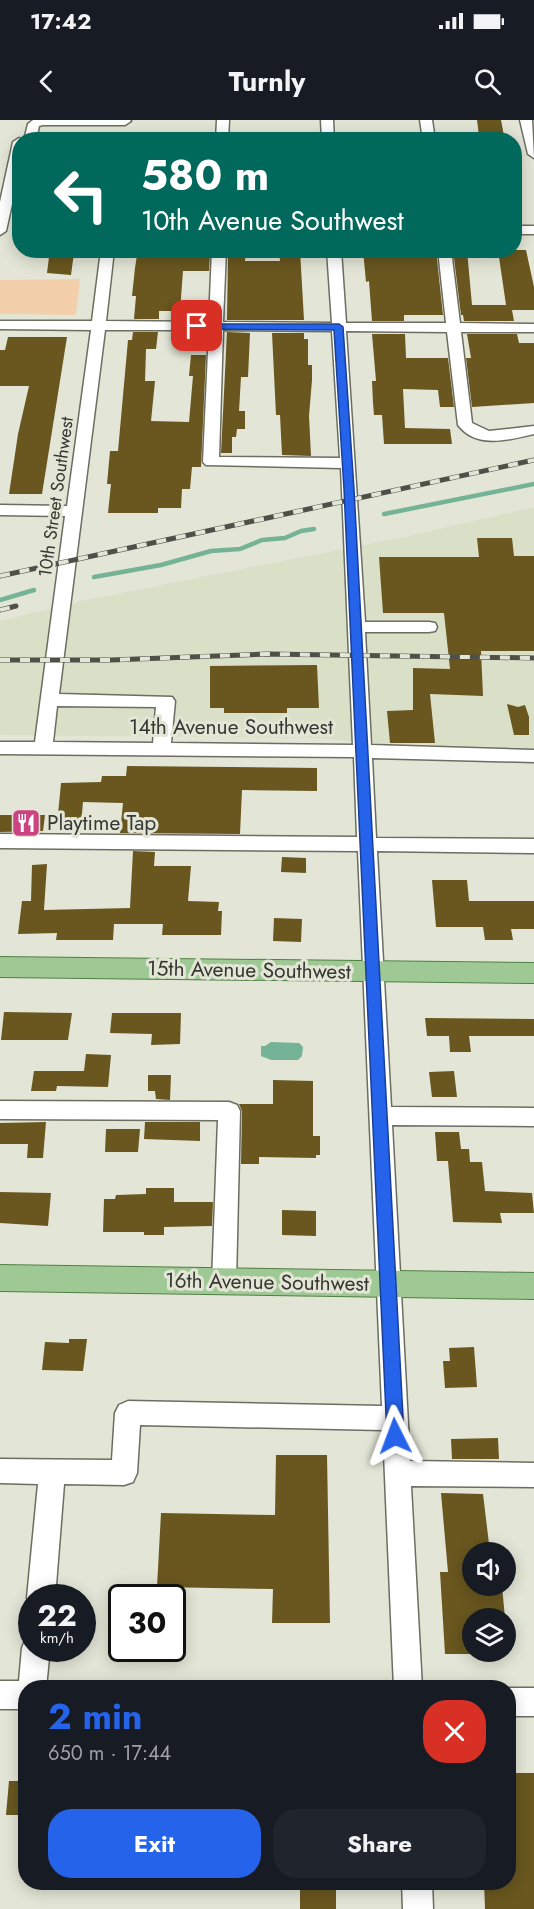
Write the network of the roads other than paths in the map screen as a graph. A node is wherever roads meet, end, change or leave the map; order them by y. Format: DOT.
graph roads {
  1 [pos="125,120"];
  2 [pos="526,120"];
  3 [pos="32,132"];
  4 [pos="533,148"];
  5 [pos="12,164"];
  6 [pos="0,231"];
  7 [pos="107,258"];
  8 [pos="219,258"];
  9 [pos="335,258"];
  10 [pos="445,258"];
  11 [pos="0,325"];
  12 [pos="99,326"];
  13 [pos="217,326"];
  14 [pos="339,327"];
  15 [pos="454,328"];
  16 [pos="534,328"];
  17 [pos="534,430"];
  18 [pos="347,463"];
  19 [pos="0,510"];
  20 [pos="74,511"];
  21 [pos="356,627"];
  22 [pos="429,627"];
  23 [pos="49,700"];
  24 [pos="0,748"];
  25 [pos="43,748"];
  26 [pos="161,749"];
  27 [pos="362,751"];
  28 [pos="534,756"];
  29 [pos="0,841"];
  30 [pos="367,844"];
  31 [pos="533,848"];
  32 [pos="0,967"];
  33 [pos="373,971"];
  34 [pos="534,973"];
  35 [pos="0,1110"];
  36 [pos="380,1116"];
  37 [pos="534,1117"];
  38 [pos="0,1278"];
  39 [pos="224,1282"];
  40 [pos="388,1284"];
  41 [pos="534,1286"];
  42 [pos="395,1418"];
  43 [pos="0,1471"];
  44 [pos="52,1472"];
  45 [pos="397,1473"];
  46 [pos="534,1474"];
  47 [pos="42,1584"];
  48 [pos="35,1662"];
  49 [pos="33,1680"];
  50 [pos="408,1680"];
  51 [pos="0,1695"];
  52 [pos="18,1695"];
  53 [pos="516,1702"];
  54 [pos="534,1702"];
  55 [pos="417,1890"];
  56 [pos="418,1909"];
  1 -- 3 [label="street"];
  2 -- 4 [label="street"];
  5 -- 6 [label="street"];
  7 -- 12 [label="street, 10th Street Southwest"];
  8 -- 13 [label="street"];
  9 -- 14 [label="street"];
  10 -- 15 [label="street"];
  11 -- 12 [label="street"];
  12 -- 13 [label="street"];
  12 -- 20 [label="street, 10th Street Southwest"];
  13 -- 14 [label="street"];
  13 -- 18 [label="street"];
  14 -- 15 [label="street"];
  14 -- 18 [label="street"];
  15 -- 16 [label="street"];
  15 -- 17 [label="street"];
  18 -- 21 [label="street"];
  19 -- 20 [label="street"];
  20 -- 23 [label="street, 10th Street Southwest"];
  21 -- 22 [label="street"];
  21 -- 27 [label="street"];
  23 -- 25 [label="street, 10th Street Southwest"];
  23 -- 26 [label="street"];
  24 -- 25 [label="street, 14th Avenue Southwest"];
  25 -- 26 [label="street, 14th Avenue Southwest"];
  26 -- 27 [label="street, 14th Avenue Southwest"];
  27 -- 28 [label="street, 14th Avenue Southwest"];
  27 -- 30 [label="street"];
  29 -- 30 [label="street"];
  30 -- 31 [label="street"];
  30 -- 33 [label="street"];
  32 -- 33 [label="main road, 15th Avenue Southwest"];
  33 -- 34 [label="main road, 15th Avenue Southwest"];
  33 -- 36 [label="street"];
  35 -- 39 [label="street"];
  36 -- 37 [label="street"];
  36 -- 40 [label="street"];
  38 -- 39 [label="main road, 16th Avenue Southwest"];
  39 -- 40 [label="main road, 16th Avenue Southwest"];
  40 -- 41 [label="main road, 16th Avenue Southwest"];
  40 -- 42 [label="street"];
  42 -- 44 [label="street"];
  42 -- 45 [label="street"];
  43 -- 44 [label="street"];
  44 -- 47 [label="street"];
  45 -- 46 [label="street"];
  45 -- 50 [label="street"];
  48 -- 49 [label="street"];
  51 -- 52 [label="street"];
  53 -- 54 [label="street"];
  55 -- 56 [label="street"];
}
